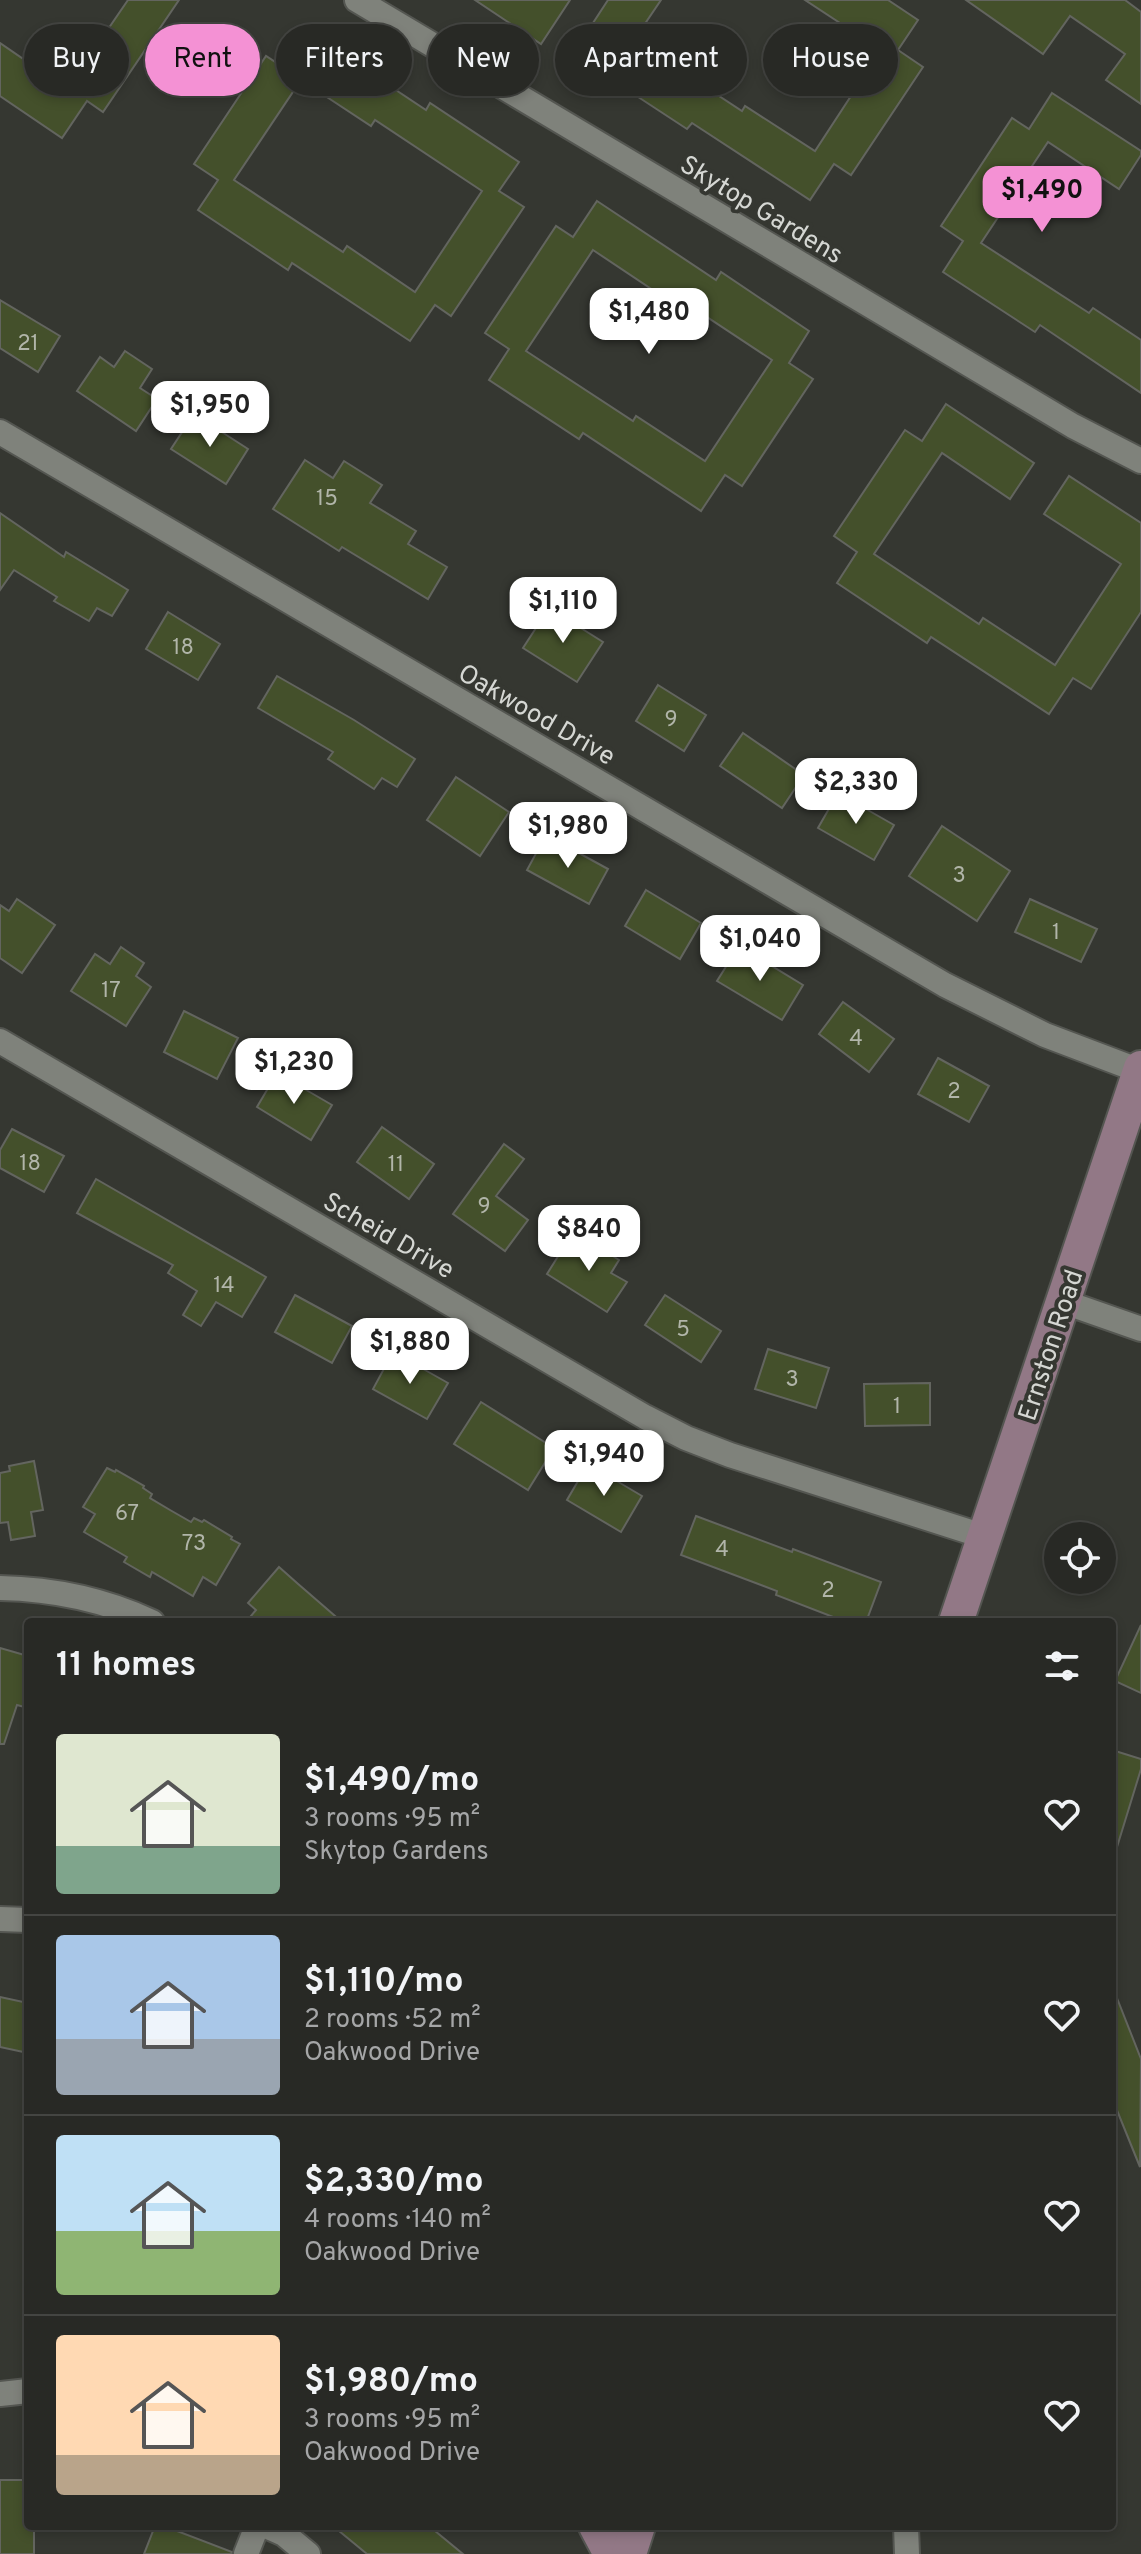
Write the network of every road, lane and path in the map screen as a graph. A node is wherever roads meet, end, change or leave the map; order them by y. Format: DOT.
graph roads {
  1 [pos="357,0"];
  2 [pos="0,432"];
  3 [pos="1141,461"];
  4 [pos="0,1041"];
  5 [pos="1140,1069"];
  6 [pos="1064,1302"];
  7 [pos="1141,1329"];
  8 [pos="986,1537"];
  9 [pos="0,1588"];
  10 [pos="142,1618"];
  11 [pos="957,1618"];
  12 [pos="0,1919"];
  13 [pos="24,1920"];
  14 [pos="24,2391"];
  15 [pos="0,2394"];
  16 [pos="255,2530"];
  17 [pos="275,2530"];
  18 [pos="598,2530"];
  19 [pos="637,2530"];
  20 [pos="906,2530"];
  21 [pos="246,2554"];
  22 [pos="308,2554"];
  23 [pos="611,2554"];
  24 [pos="629,2554"];
  25 [pos="907,2554"];
  1 -- 3 [label="street, Skytop Gardens"];
  2 -- 5 [label="street, Oakwood Drive"];
  4 -- 8 [label="street, Scheid Drive"];
  5 -- 6 [label="street, Ernston Road"];
  6 -- 7 [label="street"];
  6 -- 8 [label="street, Ernston Road"];
  8 -- 11 [label="street, Ernston Road"];
  9 -- 10 [label="street"];
  12 -- 13 [label="street"];
  14 -- 15 [label="street"];
  16 -- 21 [label="street"];
  17 -- 22 [label="street"];
  18 -- 23 [label="street"];
  19 -- 24 [label="street"];
  20 -- 25 [label="street"];
}
